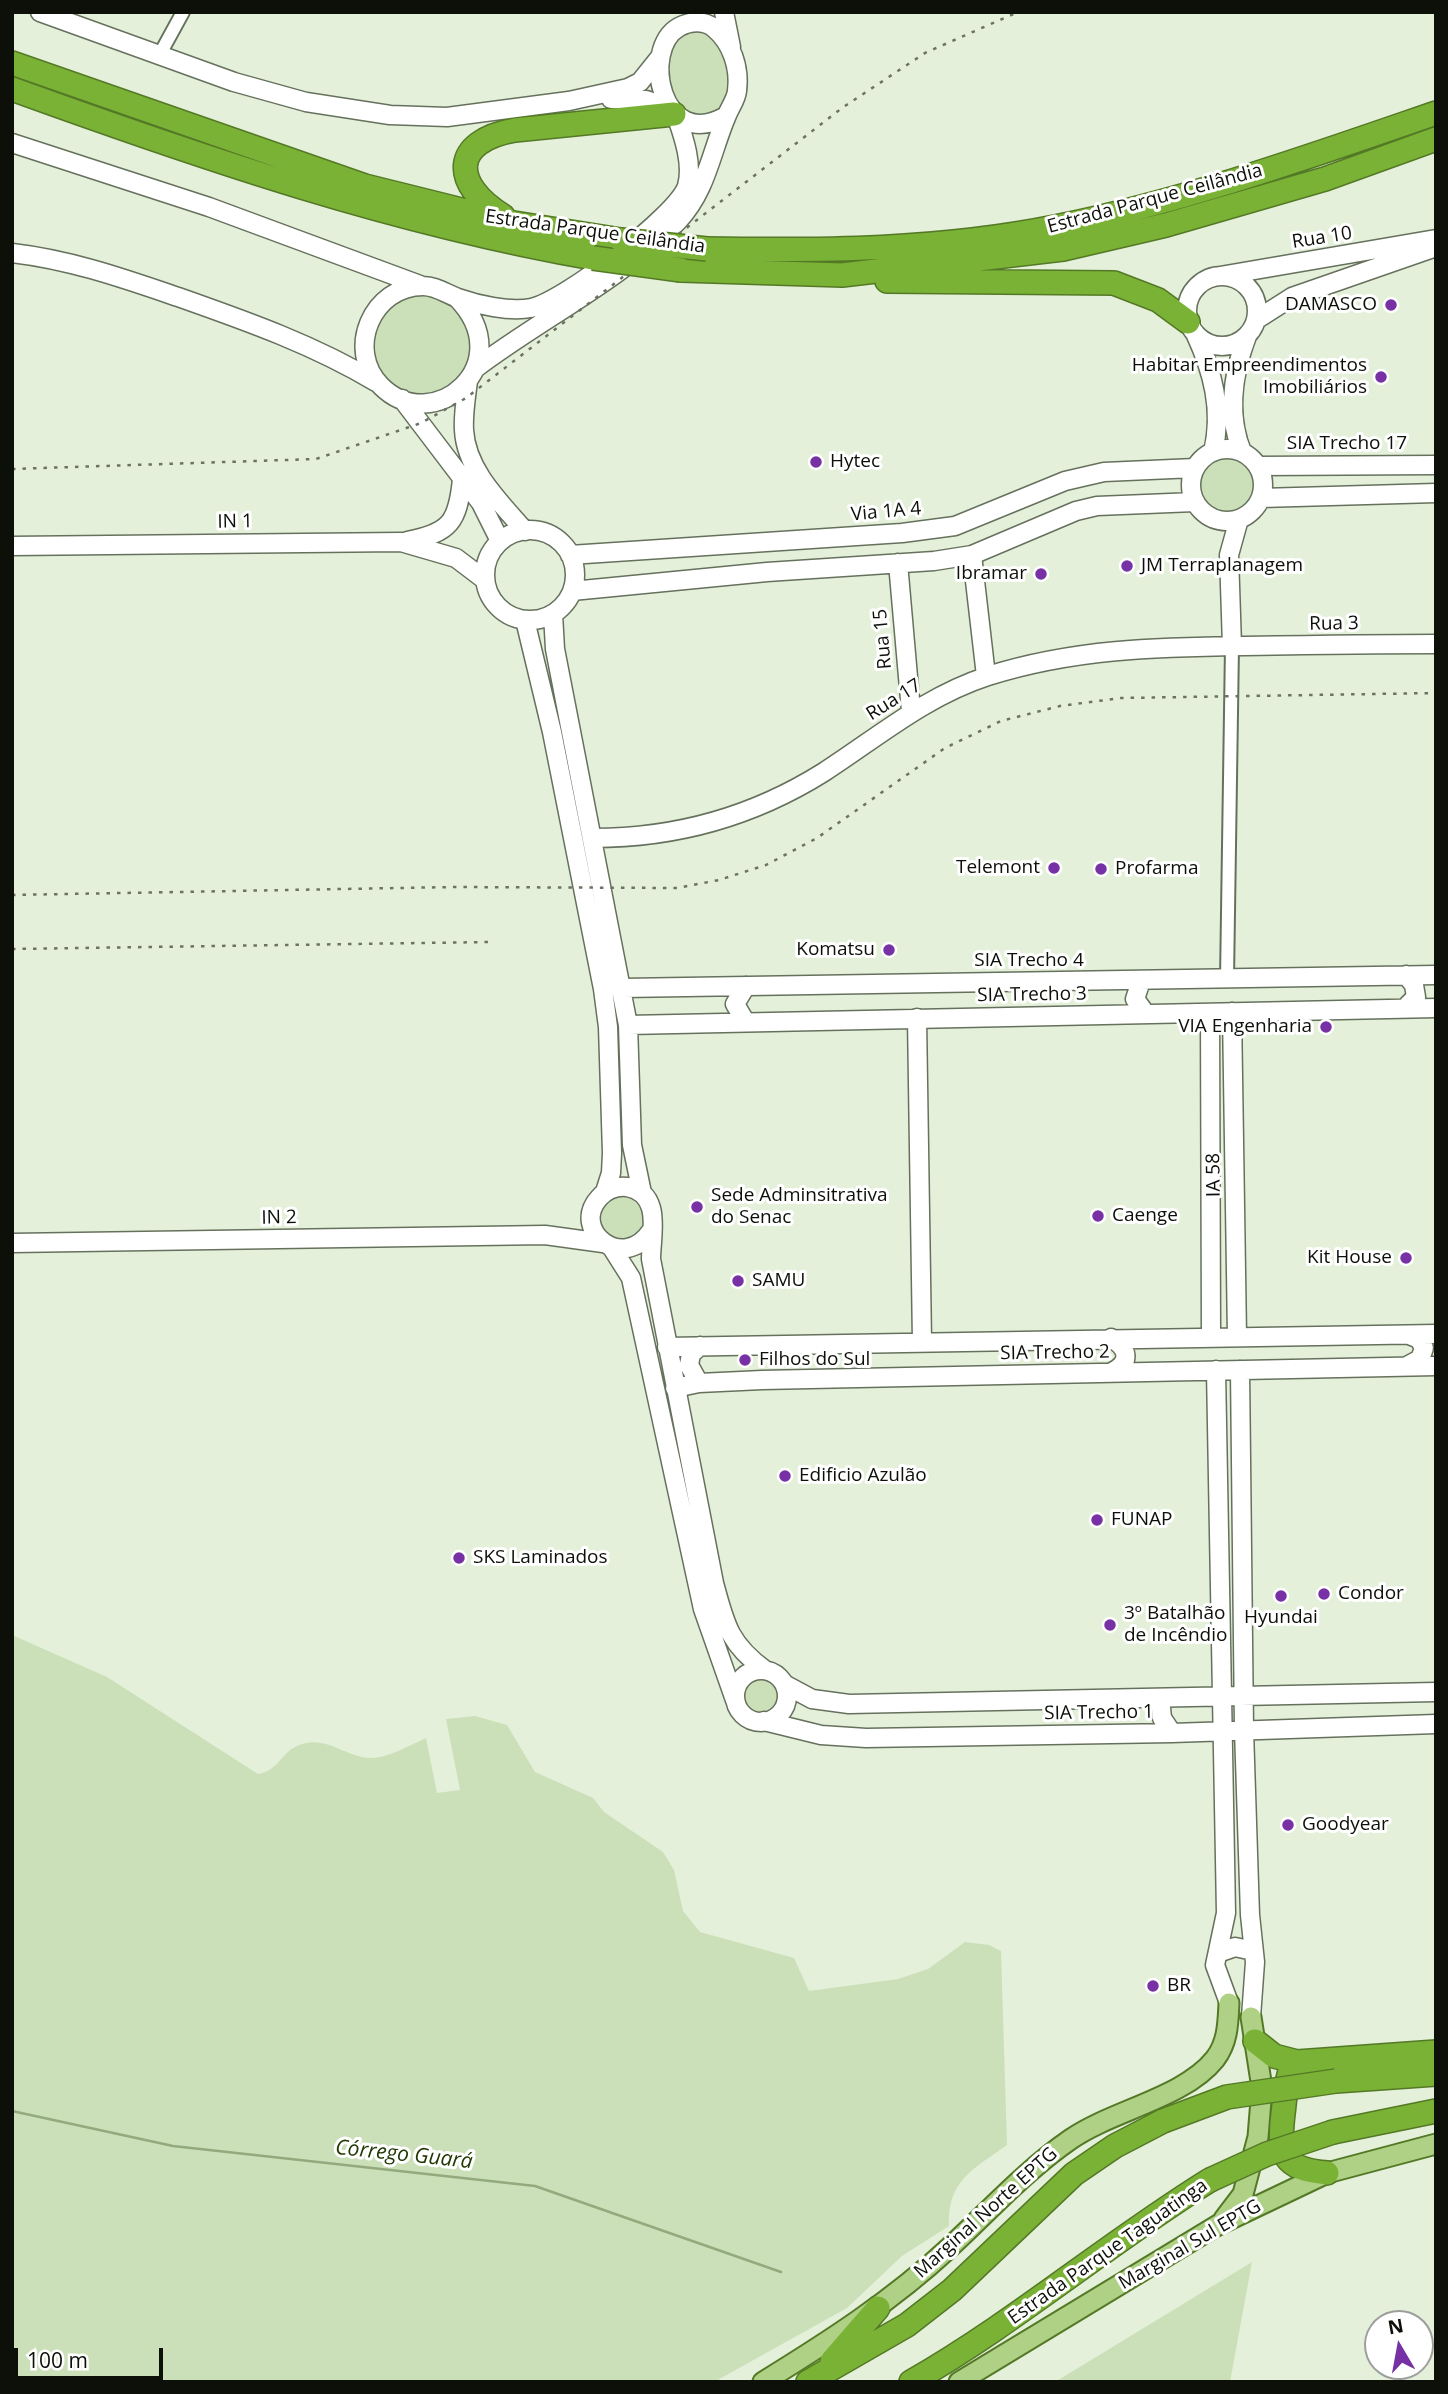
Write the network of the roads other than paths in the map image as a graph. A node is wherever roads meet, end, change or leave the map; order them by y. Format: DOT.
graph roads {
  1 [pos="40,12"];
  2 [pos="183,12"];
  3 [pos="673,12"];
  4 [pos="724,12"];
  5 [pos="731,50"];
  6 [pos="661,53"];
  7 [pos="160,54"];
  8 [pos="12,63"];
  9 [pos="12,89"];
  10 [pos="12,95"];
  11 [pos="569,101"];
  12 [pos="55,105"];
  13 [pos="1436,113"];
  14 [pos="674,114"];
  15 [pos="726,116"];
  16 [pos="1436,139"];
  17 [pos="12,143"];
  18 [pos="514,223"];
  19 [pos="1436,239"];
  20 [pos="627,240"];
  21 [pos="1436,247"];
  22 [pos="12,253"];
  23 [pos="842,275"];
  24 [pos="1214,277"];
  25 [pos="423,286"];
  26 [pos="457,298"];
  27 [pos="1256,320"];
  28 [pos="1191,328"];
  29 [pos="1247,337"];
  30 [pos="472,374"];
  31 [pos="380,385"];
  32 [pos="402,399"];
  33 [pos="1213,452"];
  34 [pos="1242,452"];
  35 [pos="1436,465"];
  36 [pos="1258,466"];
  37 [pos="1195,468"];
  38 [pos="462,479"];
  39 [pos="1436,493"];
  40 [pos="1261,498"];
  41 [pos="1195,502"];
  42 [pos="1209,516"];
  43 [pos="1239,519"];
  44 [pos="525,531"];
  45 [pos="401,542"];
  46 [pos="12,546"];
  47 [pos="495,548"];
  48 [pos="570,555"];
  49 [pos="972,555"];
  50 [pos="1229,555"];
  51 [pos="456,558"];
  52 [pos="898,563"];
  53 [pos="485,580"];
  54 [pos="572,591"];
  55 [pos="553,614"];
  56 [pos="525,620"];
  57 [pos="1436,643"];
  58 [pos="1232,646"];
  59 [pos="986,676"];
  60 [pos="911,711"];
  61 [pos="593,838"];
  62 [pos="1406,975"];
  63 [pos="1436,978"];
  64 [pos="1227,979"];
  65 [pos="1141,981"];
  66 [pos="1114,982"];
  67 [pos="746,986"];
  68 [pos="622,988"];
  69 [pos="1436,1001"];
  70 [pos="1405,1008"];
  71 [pos="1436,1008"];
  72 [pos="1232,1012"];
  73 [pos="1210,1013"];
  74 [pos="1102,1014"];
  75 [pos="1146,1014"];
  76 [pos="916,1018"];
  77 [pos="745,1021"];
  78 [pos="628,1025"];
  79 [pos="1235,1164"];
  80 [pos="1212,1165"];
  81 [pos="605,1192"];
  82 [pos="642,1193"];
  83 [pos="591,1212"];
  84 [pos="651,1231"];
  85 [pos="545,1235"];
  86 [pos="12,1243"];
  87 [pos="608,1246"];
  88 [pos="1237,1314"];
  89 [pos="1213,1315"];
  90 [pos="1436,1334"];
  91 [pos="1409,1335"];
  92 [pos="1211,1337"];
  93 [pos="1237,1337"];
  94 [pos="1160,1338"];
  95 [pos="1111,1339"];
  96 [pos="922,1342"];
  97 [pos="700,1346"];
  98 [pos="667,1347"];
  99 [pos="1407,1366"];
  100 [pos="1436,1366"];
  101 [pos="1216,1370"];
  102 [pos="1240,1370"];
  103 [pos="1154,1371"];
  104 [pos="1112,1372"];
  105 [pos="699,1382"];
  106 [pos="675,1388"];
  107 [pos="765,1670"];
  108 [pos="784,1684"];
  109 [pos="1433,1694"];
  110 [pos="1222,1696"];
  111 [pos="1244,1696"];
  112 [pos="1160,1698"];
  113 [pos="735,1700"];
  114 [pos="764,1721"];
  115 [pos="1433,1721"];
  116 [pos="1222,1730"];
  117 [pos="1244,1730"];
  118 [pos="1172,1733"];
  119 [pos="1253,1951"];
  120 [pos="1218,1953"];
  121 [pos="1217,1979"];
  122 [pos="1254,1980"];
  123 [pos="1229,2003"];
  124 [pos="1251,2017"];
  125 [pos="1255,2041"];
  126 [pos="1436,2052"];
  127 [pos="1297,2062"];
  128 [pos="1436,2074"];
  129 [pos="1436,2111"];
  130 [pos="1436,2144"];
  131 [pos="1327,2173"];
  132 [pos="1219,2225"];
  133 [pos="878,2308"];
  134 [pos="813,2378"];
  135 [pos="763,2382"];
  136 [pos="911,2382"];
  137 [pos="959,2382"];
  1 -- 7 [label="main road"];
  2 -- 7 [label="street"];
  3 -- 6 [label="main road"];
  4 -- 5 [label="main road"];
  5 -- 6 [label="main road"];
  5 -- 15 [label="main road"];
  6 -- 11 [label="main road"];
  6 -- 14 [label="main road"];
  7 -- 11 [label="main road"];
  8 -- 18 [label="highway, Estrada Parque Ceilândia"];
  9 -- 12 [label="highway, Estrada Parque Ceilândia"];
  10 -- 12 [label="highway"];
  11 -- 14 [label="main road"];
  12 -- 23 [label="highway, Estrada Parque Ceilândia, bridge"];
  13 -- 20 [label="highway, Estrada Parque Ceilândia, bridge"];
  14 -- 15 [label="main road"];
  14 -- 18 [label="highway"];
  14 -- 20 [label="main road"];
  15 -- 30 [label="main road"];
  16 -- 23 [label="highway, Estrada Parque Ceilândia"];
  17 -- 25 [label="main road"];
  18 -- 20 [label="highway, Estrada Parque Ceilândia"];
  19 -- 24 [label="main road, Rua 10"];
  20 -- 26 [label="main road"];
  21 -- 27 [label="main road"];
  22 -- 31 [label="main road"];
  23 -- 28 [label="highway"];
  24 -- 27 [label="main road"];
  24 -- 28 [label="main road"];
  25 -- 26 [label="main road"];
  25 -- 31 [label="main road"];
  26 -- 30 [label="main road"];
  27 -- 29 [label="main road"];
  28 -- 29 [label="main road"];
  28 -- 33 [label="main road"];
  29 -- 34 [label="main road"];
  30 -- 32 [label="main road"];
  30 -- 44 [label="main road"];
  31 -- 32 [label="main road"];
  32 -- 38 [label="main road"];
  33 -- 34 [label="main road"];
  33 -- 37 [label="main road"];
  34 -- 36 [label="main road"];
  35 -- 36 [label="main road, SIA Trecho 17"];
  36 -- 40 [label="main road"];
  37 -- 41 [label="main road"];
  37 -- 48 [label="main road, Via 1A 4"];
  38 -- 45 [label="main road"];
  38 -- 47 [label="main road"];
  39 -- 40 [label="main road"];
  40 -- 43 [label="main road"];
  41 -- 42 [label="main road"];
  41 -- 49 [label="main road"];
  42 -- 43 [label="main road"];
  42 -- 50 [label="main road"];
  43 -- 50 [label="main road"];
  44 -- 47 [label="main road"];
  44 -- 48 [label="main road"];
  45 -- 46 [label="main road, IN 1"];
  45 -- 51 [label="main road, IN 1"];
  47 -- 51 [label="main road, IN 1"];
  47 -- 53 [label="main road"];
  48 -- 54 [label="main road"];
  49 -- 52 [label="main road"];
  49 -- 59 [label="main road"];
  50 -- 58 [label="main road"];
  51 -- 53 [label="main road, IN 1"];
  52 -- 54 [label="main road"];
  52 -- 60 [label="main road, Rua 15"];
  53 -- 56 [label="main road"];
  54 -- 55 [label="main road"];
  55 -- 56 [label="main road"];
  55 -- 61 [label="main road"];
  56 -- 81 [label="main road"];
  57 -- 58 [label="main road, Rua 3"];
  58 -- 59 [label="main road, Rua 17"];
  58 -- 64 [label="street"];
  59 -- 60 [label="main road, Rua 17"];
  60 -- 61 [label="main road, Rua 17"];
  61 -- 68 [label="main road"];
  62 -- 63 [label="main road, SIA Trecho 4"];
  62 -- 64 [label="main road, SIA Trecho 4"];
  62 -- 70 [label="main road"];
  63 -- 69 [label="main road"];
  64 -- 65 [label="main road, SIA Trecho 4"];
  65 -- 66 [label="main road, SIA Trecho 4"];
  65 -- 75 [label="main road"];
  66 -- 67 [label="main road, SIA Trecho 4"];
  66 -- 74 [label="main road"];
  67 -- 68 [label="main road, SIA Trecho 4"];
  67 -- 77 [label="main road"];
  68 -- 78 [label="main road"];
  70 -- 71 [label="main road, SIA Trecho 3"];
  70 -- 72 [label="main road, SIA Trecho 3"];
  72 -- 73 [label="main road, SIA Trecho 3"];
  72 -- 79 [label="main road, IA 58"];
  73 -- 75 [label="main road, SIA Trecho 3"];
  73 -- 80 [label="main road, IA 58"];
  74 -- 75 [label="main road, SIA Trecho 3"];
  74 -- 76 [label="main road, SIA Trecho 3"];
  76 -- 77 [label="main road, SIA Trecho 3"];
  76 -- 96 [label="main road"];
  77 -- 78 [label="main road, SIA Trecho 3"];
  78 -- 82 [label="main road"];
  79 -- 80 [label="main road"];
  79 -- 88 [label="main road, IA 58"];
  80 -- 89 [label="main road, IA 58"];
  81 -- 82 [label="main road"];
  81 -- 83 [label="main road"];
  82 -- 84 [label="main road"];
  83 -- 85 [label="main road, IN 2"];
  83 -- 87 [label="main road"];
  84 -- 87 [label="main road"];
  84 -- 98 [label="main road"];
  85 -- 86 [label="main road, IN 2"];
  85 -- 87 [label="main road, IN 2"];
  87 -- 113 [label="main road"];
  88 -- 89 [label="main road"];
  88 -- 93 [label="main road, IA 58"];
  89 -- 92 [label="main road, IA 58"];
  90 -- 91 [label="main road"];
  91 -- 93 [label="main road"];
  91 -- 99 [label="main road"];
  92 -- 93 [label="main road"];
  92 -- 94 [label="main road"];
  94 -- 95 [label="main road"];
  94 -- 103 [label="main road"];
  95 -- 96 [label="main road"];
  95 -- 104 [label="main road"];
  96 -- 97 [label="main road"];
  97 -- 98 [label="main road"];
  97 -- 105 [label="main road"];
  98 -- 106 [label="main road"];
  99 -- 100 [label="main road, SIA Trecho 2"];
  99 -- 102 [label="main road, SIA Trecho 2"];
  101 -- 102 [label="main road, SIA Trecho 2"];
  101 -- 103 [label="main road, SIA Trecho 2"];
  101 -- 110 [label="main road"];
  102 -- 111 [label="main road"];
  103 -- 104 [label="main road, SIA Trecho 2"];
  104 -- 105 [label="main road, SIA Trecho 2"];
  105 -- 106 [label="main road, SIA Trecho 2"];
  106 -- 107 [label="main road"];
  107 -- 108 [label="main road"];
  107 -- 113 [label="main road"];
  108 -- 112 [label="main road"];
  108 -- 114 [label="main road"];
  109 -- 111 [label="main road"];
  110 -- 111 [label="main road"];
  110 -- 112 [label="main road"];
  110 -- 116 [label="main road"];
  111 -- 117 [label="main road"];
  112 -- 118 [label="main road"];
  113 -- 114 [label="main road"];
  114 -- 118 [label="main road, SIA Trecho 1"];
  115 -- 117 [label="main road, SIA Trecho 1"];
  116 -- 117 [label="main road, SIA Trecho 1"];
  116 -- 118 [label="main road, SIA Trecho 1"];
  116 -- 120 [label="main road"];
  117 -- 119 [label="main road"];
  119 -- 120 [label="main road"];
  119 -- 122 [label="main road"];
  120 -- 121 [label="main road"];
  121 -- 122 [label="main road"];
  121 -- 123 [label="main road, Marginal Norte EPTG"];
  122 -- 124 [label="main road"];
  123 -- 133 [label="main road, Marginal Norte EPTG"];
  124 -- 125 [label="main road"];
  125 -- 127 [label="highway"];
  125 -- 132 [label="main road"];
  126 -- 127 [label="highway"];
  127 -- 131 [label="highway"];
  128 -- 134 [label="highway, bridge"];
  129 -- 136 [label="highway, Estrada Parque Taguatinga, bridge"];
  130 -- 131 [label="main road, Marginal Sul EPTG"];
  131 -- 132 [label="main road, Marginal Sul EPTG"];
  132 -- 137 [label="main road, Marginal Sul EPTG"];
  133 -- 134 [label="highway"];
  133 -- 135 [label="main road, Marginal Norte EPTG"];
}
